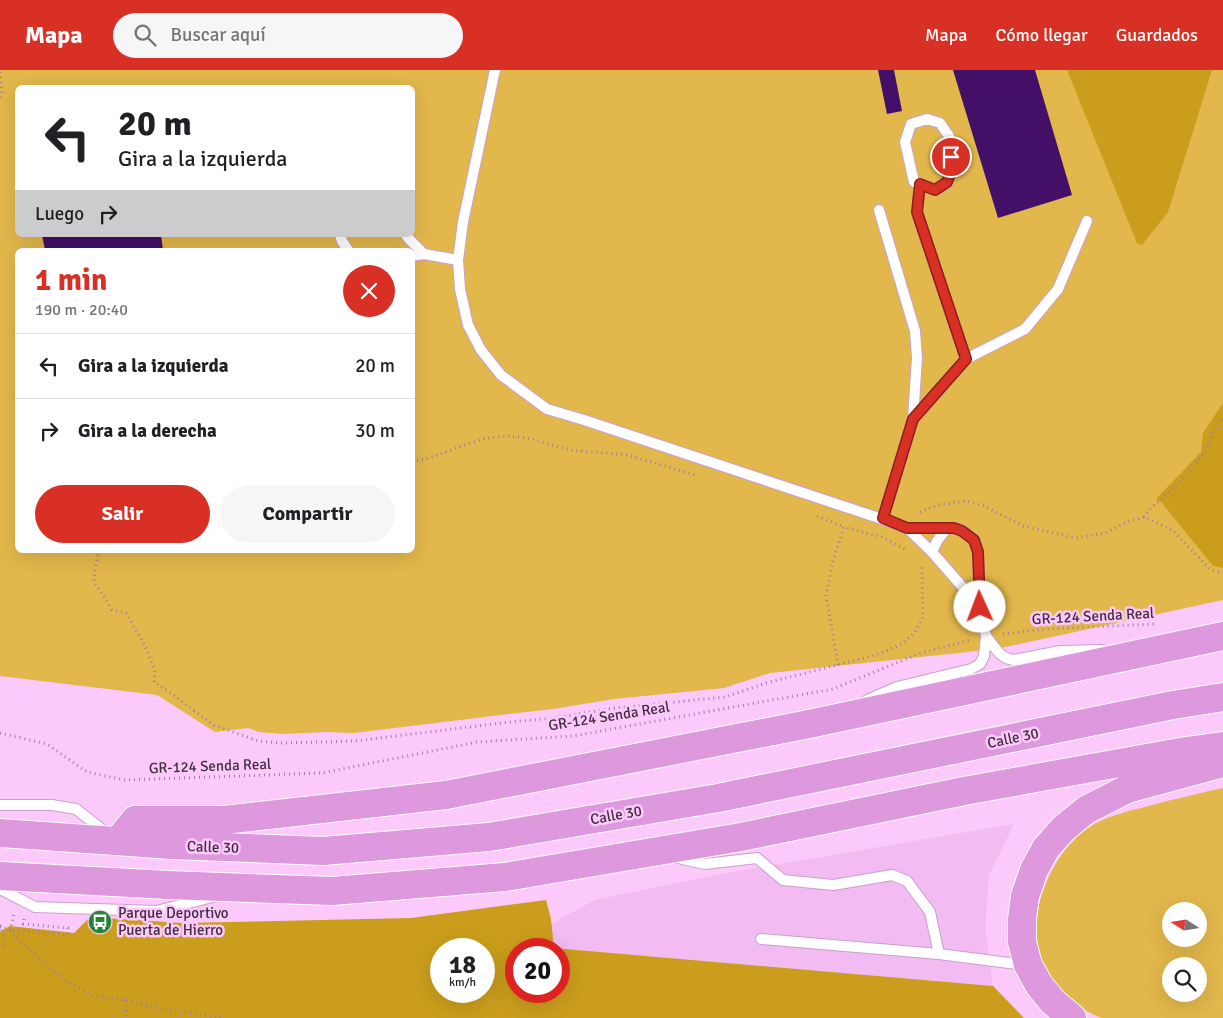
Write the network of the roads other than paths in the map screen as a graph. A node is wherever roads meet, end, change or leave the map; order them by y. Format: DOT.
graph roads {
  1 [pos="495,70"];
  2 [pos="920,184"];
  3 [pos="879,210"];
  4 [pos="1087,221"];
  5 [pos="341,237"];
  6 [pos="407,237"];
  7 [pos="347,248"];
  8 [pos="424,254"];
  9 [pos="415,256"];
  10 [pos="458,260"];
  11 [pos="966,359"];
  12 [pos="913,419"];
  13 [pos="883,518"];
  14 [pos="904,527"];
  15 [pos="948,528"];
  16 [pos="928,556"];
  17 [pos="980,607"];
  18 [pos="986,636"];
  19 [pos="1162,636"];
  20 [pos="1222,636"];
  21 [pos="1223,698"];
  22 [pos="809,724"];
  23 [pos="1223,746"];
  24 [pos="1223,763"];
  25 [pos="0,805"];
  26 [pos="0,833"];
  27 [pos="118,842"];
  28 [pos="651,852"];
  29 [pos="0,876"];
  30 [pos="251,888"];
  31 [pos="0,889"];
  32 [pos="761,939"];
  33 [pos="939,954"];
  34 [pos="1028,965"];
  35 [pos="1072,1018"];
  1 -- 10 [label="lane"];
  2 -- 2 [label="lane"];
  2 -- 11 [label="lane"];
  3 -- 12 [label="lane"];
  4 -- 11 [label="lane"];
  5 -- 7 [label="lane"];
  6 -- 8 [label="lane"];
  8 -- 9 [label="lane"];
  8 -- 10 [label="lane"];
  10 -- 13 [label="lane"];
  11 -- 12 [label="lane"];
  12 -- 13 [label="lane"];
  13 -- 14 [label="lane"];
  14 -- 15 [label="lane"];
  14 -- 16 [label="lane"];
  15 -- 16 [label="lane"];
  15 -- 17 [label="lane"];
  16 -- 17 [label="lane"];
  17 -- 18 [label="lane"];
  18 -- 19 [label="lane"];
  18 -- 22 [label="lane"];
  19 -- 20 [label="highway"];
  19 -- 22 [label="highway"];
  21 -- 27 [label="highway, Calle 30"];
  22 -- 27 [label="highway"];
  23 -- 28 [label="highway"];
  24 -- 34 [label="highway"];
  25 -- 27 [label="lane"];
  26 -- 27 [label="highway, Calle 30"];
  28 -- 30 [label="highway"];
  28 -- 33 [label="lane"];
  29 -- 30 [label="highway"];
  30 -- 31 [label="lane"];
  32 -- 33 [label="lane"];
  33 -- 34 [label="lane"];
  34 -- 35 [label="highway"];
}
